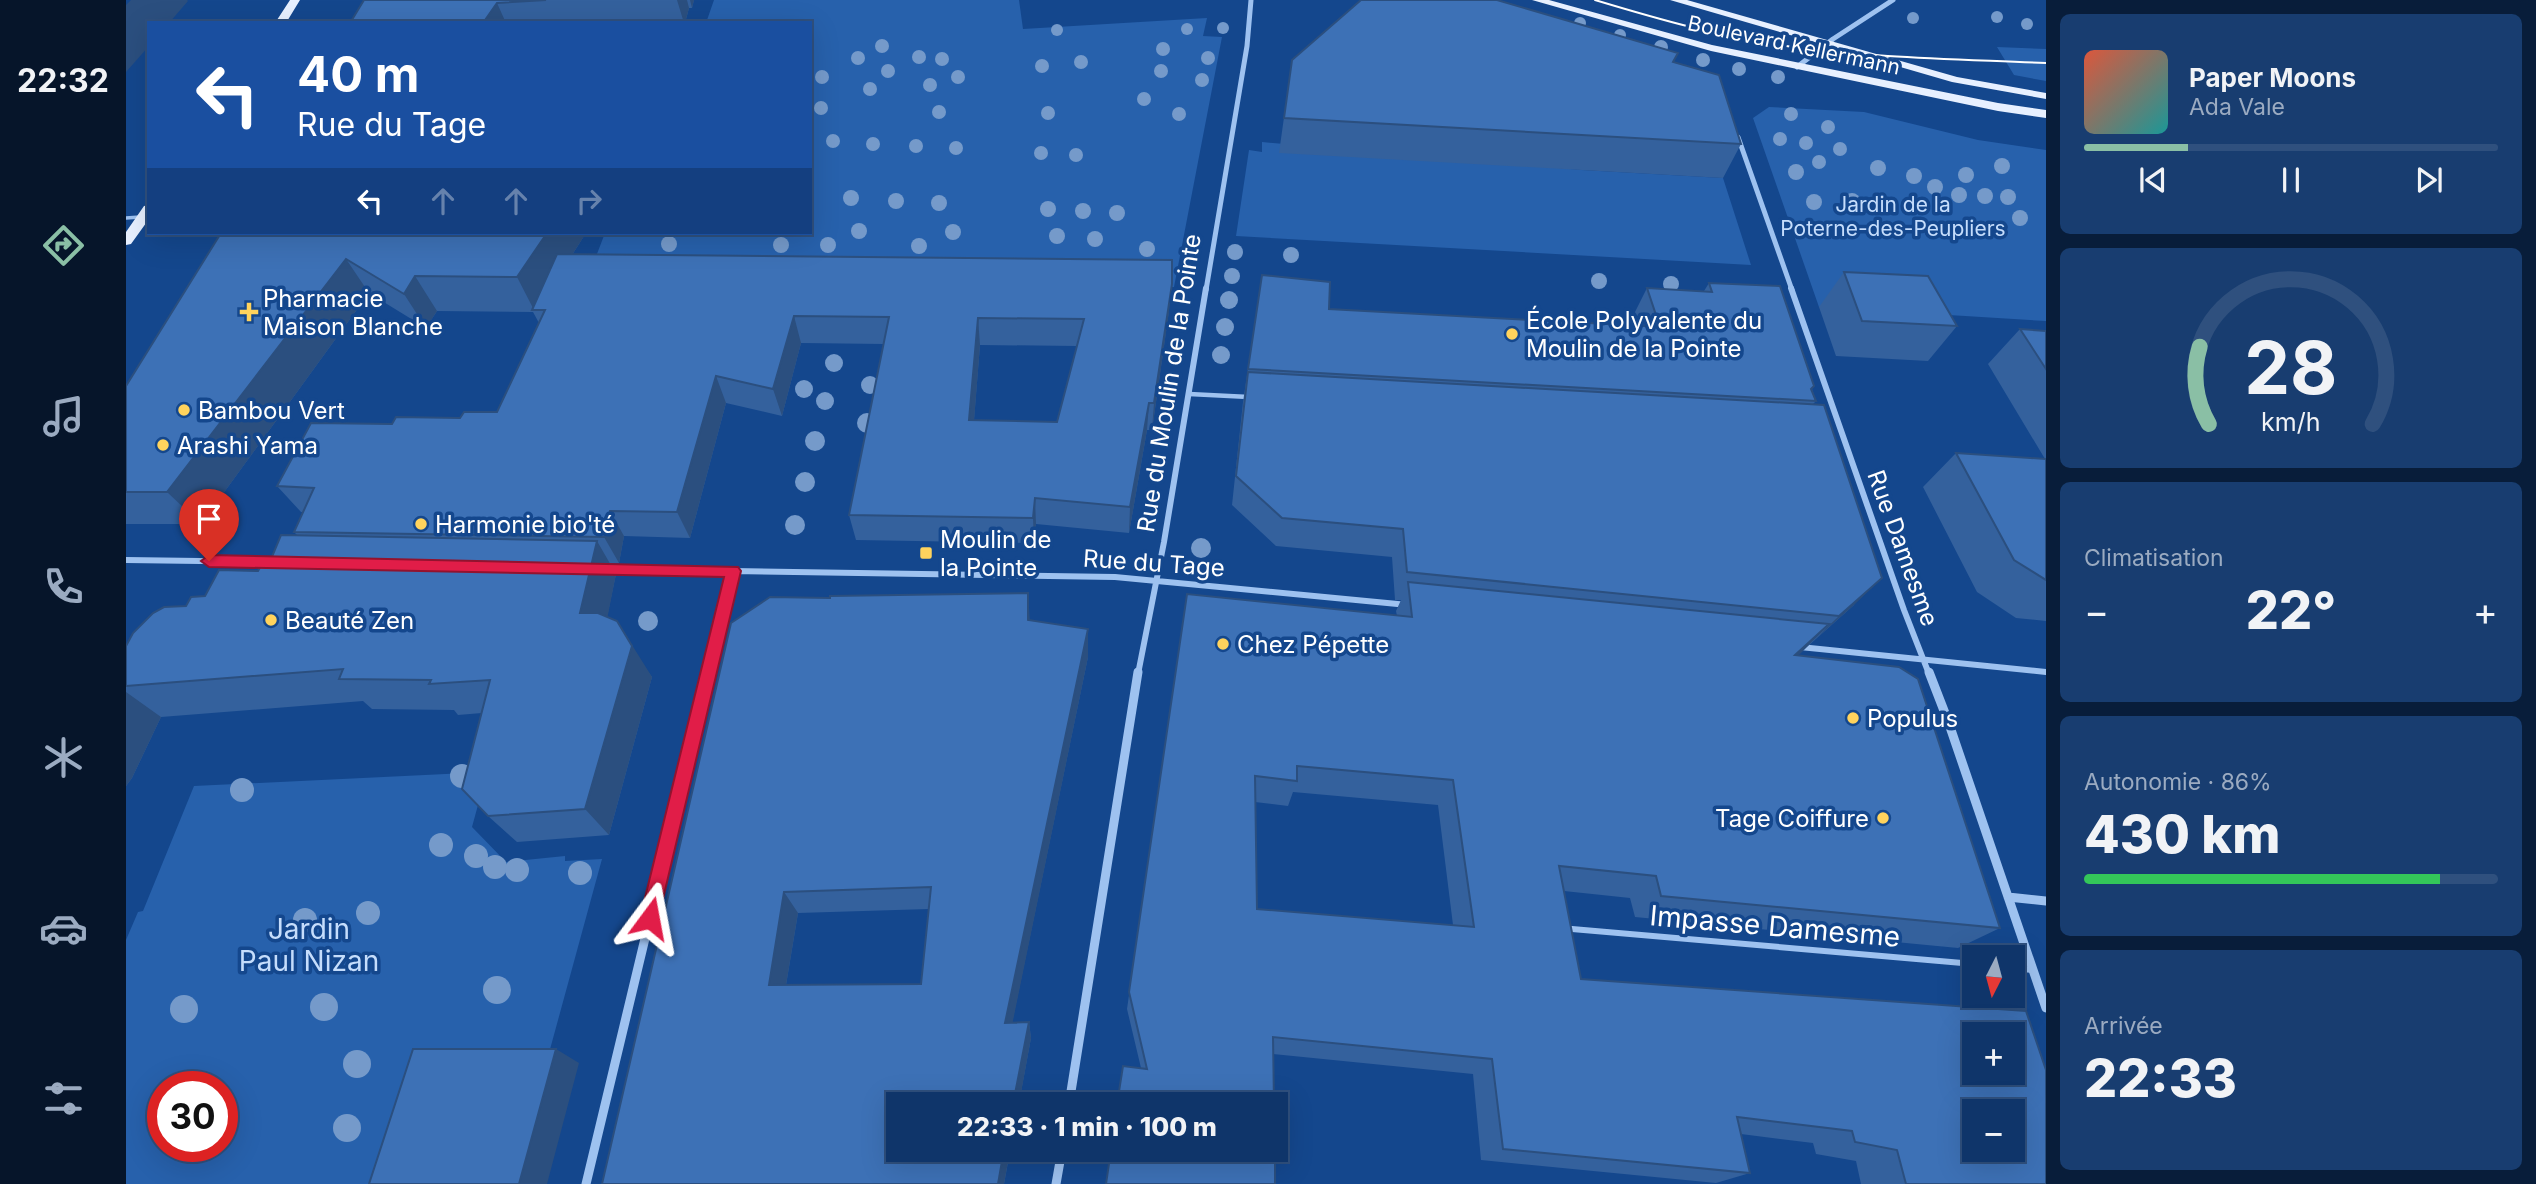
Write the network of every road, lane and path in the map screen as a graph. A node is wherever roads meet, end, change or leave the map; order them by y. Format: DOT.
graph roads {
  1 [pos="295,0"];
  2 [pos="1251,0"];
  3 [pos="1536,0"];
  4 [pos="1675,0"];
  5 [pos="1894,0"];
  6 [pos="281,21"];
  7 [pos="1829,42"];
  8 [pos="1797,67"];
  9 [pos="2046,96"];
  10 [pos="2046,114"];
  11 [pos="1737,136"];
  12 [pos="146,213"];
  13 [pos="126,218"];
  14 [pos="126,241"];
  15 [pos="1189,394"];
  16 [pos="1256,398"];
  17 [pos="1829,432"];
  18 [pos="1840,432"];
  19 [pos="126,559"];
  20 [pos="292,563"];
  21 [pos="595,569"];
  22 [pos="733,571"];
  23 [pos="1155,580"];
  24 [pos="1412,606"];
  25 [pos="1784,645"];
  26 [pos="1925,660"];
  27 [pos="2046,672"];
  28 [pos="2008,897"];
  29 [pos="2046,901"];
  30 [pos="1572,929"];
  31 [pos="1962,963"];
  32 [pos="2025,969"];
  33 [pos="2033,970"];
  34 [pos="2046,1008"];
  35 [pos="1071,1092"];
  36 [pos="1060,1162"];
  37 [pos="586,1184"];
  38 [pos="1056,1184"];
  1 -- 6 [label="main road"];
  2 -- 15 [label="street, Rue du Moulin de la Pointe"];
  3 -- 8 [label="main road, Boulevard Kellermann"];
  4 -- 7 [label="main road, Boulevard Kellermann"];
  5 -- 7 [label="street"];
  7 -- 8 [label="street"];
  7 -- 9 [label="main road, Boulevard Kellermann"];
  8 -- 10 [label="main road, Boulevard Kellermann"];
  11 -- 18 [label="street, Rue Damesme"];
  12 -- 13 [label="lane"];
  12 -- 14 [label="main road"];
  15 -- 16 [label="lane"];
  15 -- 23 [label="street, Rue du Moulin de la Pointe"];
  17 -- 18 [label="lane"];
  18 -- 26 [label="street, Rue Damesme"];
  19 -- 20 [label="street"];
  21 -- 22 [label="street, Rue du Tage"];
  22 -- 23 [label="street, Rue du Tage"];
  22 -- 37 [label="street"];
  23 -- 24 [label="street, Rue du Tage"];
  23 -- 35 [label="street, Rue du Moulin de la Pointe"];
  25 -- 26 [label="street"];
  26 -- 27 [label="street"];
  26 -- 28 [label="street, Rue Damesme"];
  28 -- 29 [label="street"];
  28 -- 33 [label="street, Rue Damesme"];
  30 -- 31 [label="lane, Impasse Damesme"];
  32 -- 33 [label="lane"];
  33 -- 34 [label="street, Rue Damesme"];
  36 -- 38 [label="street"];
}
